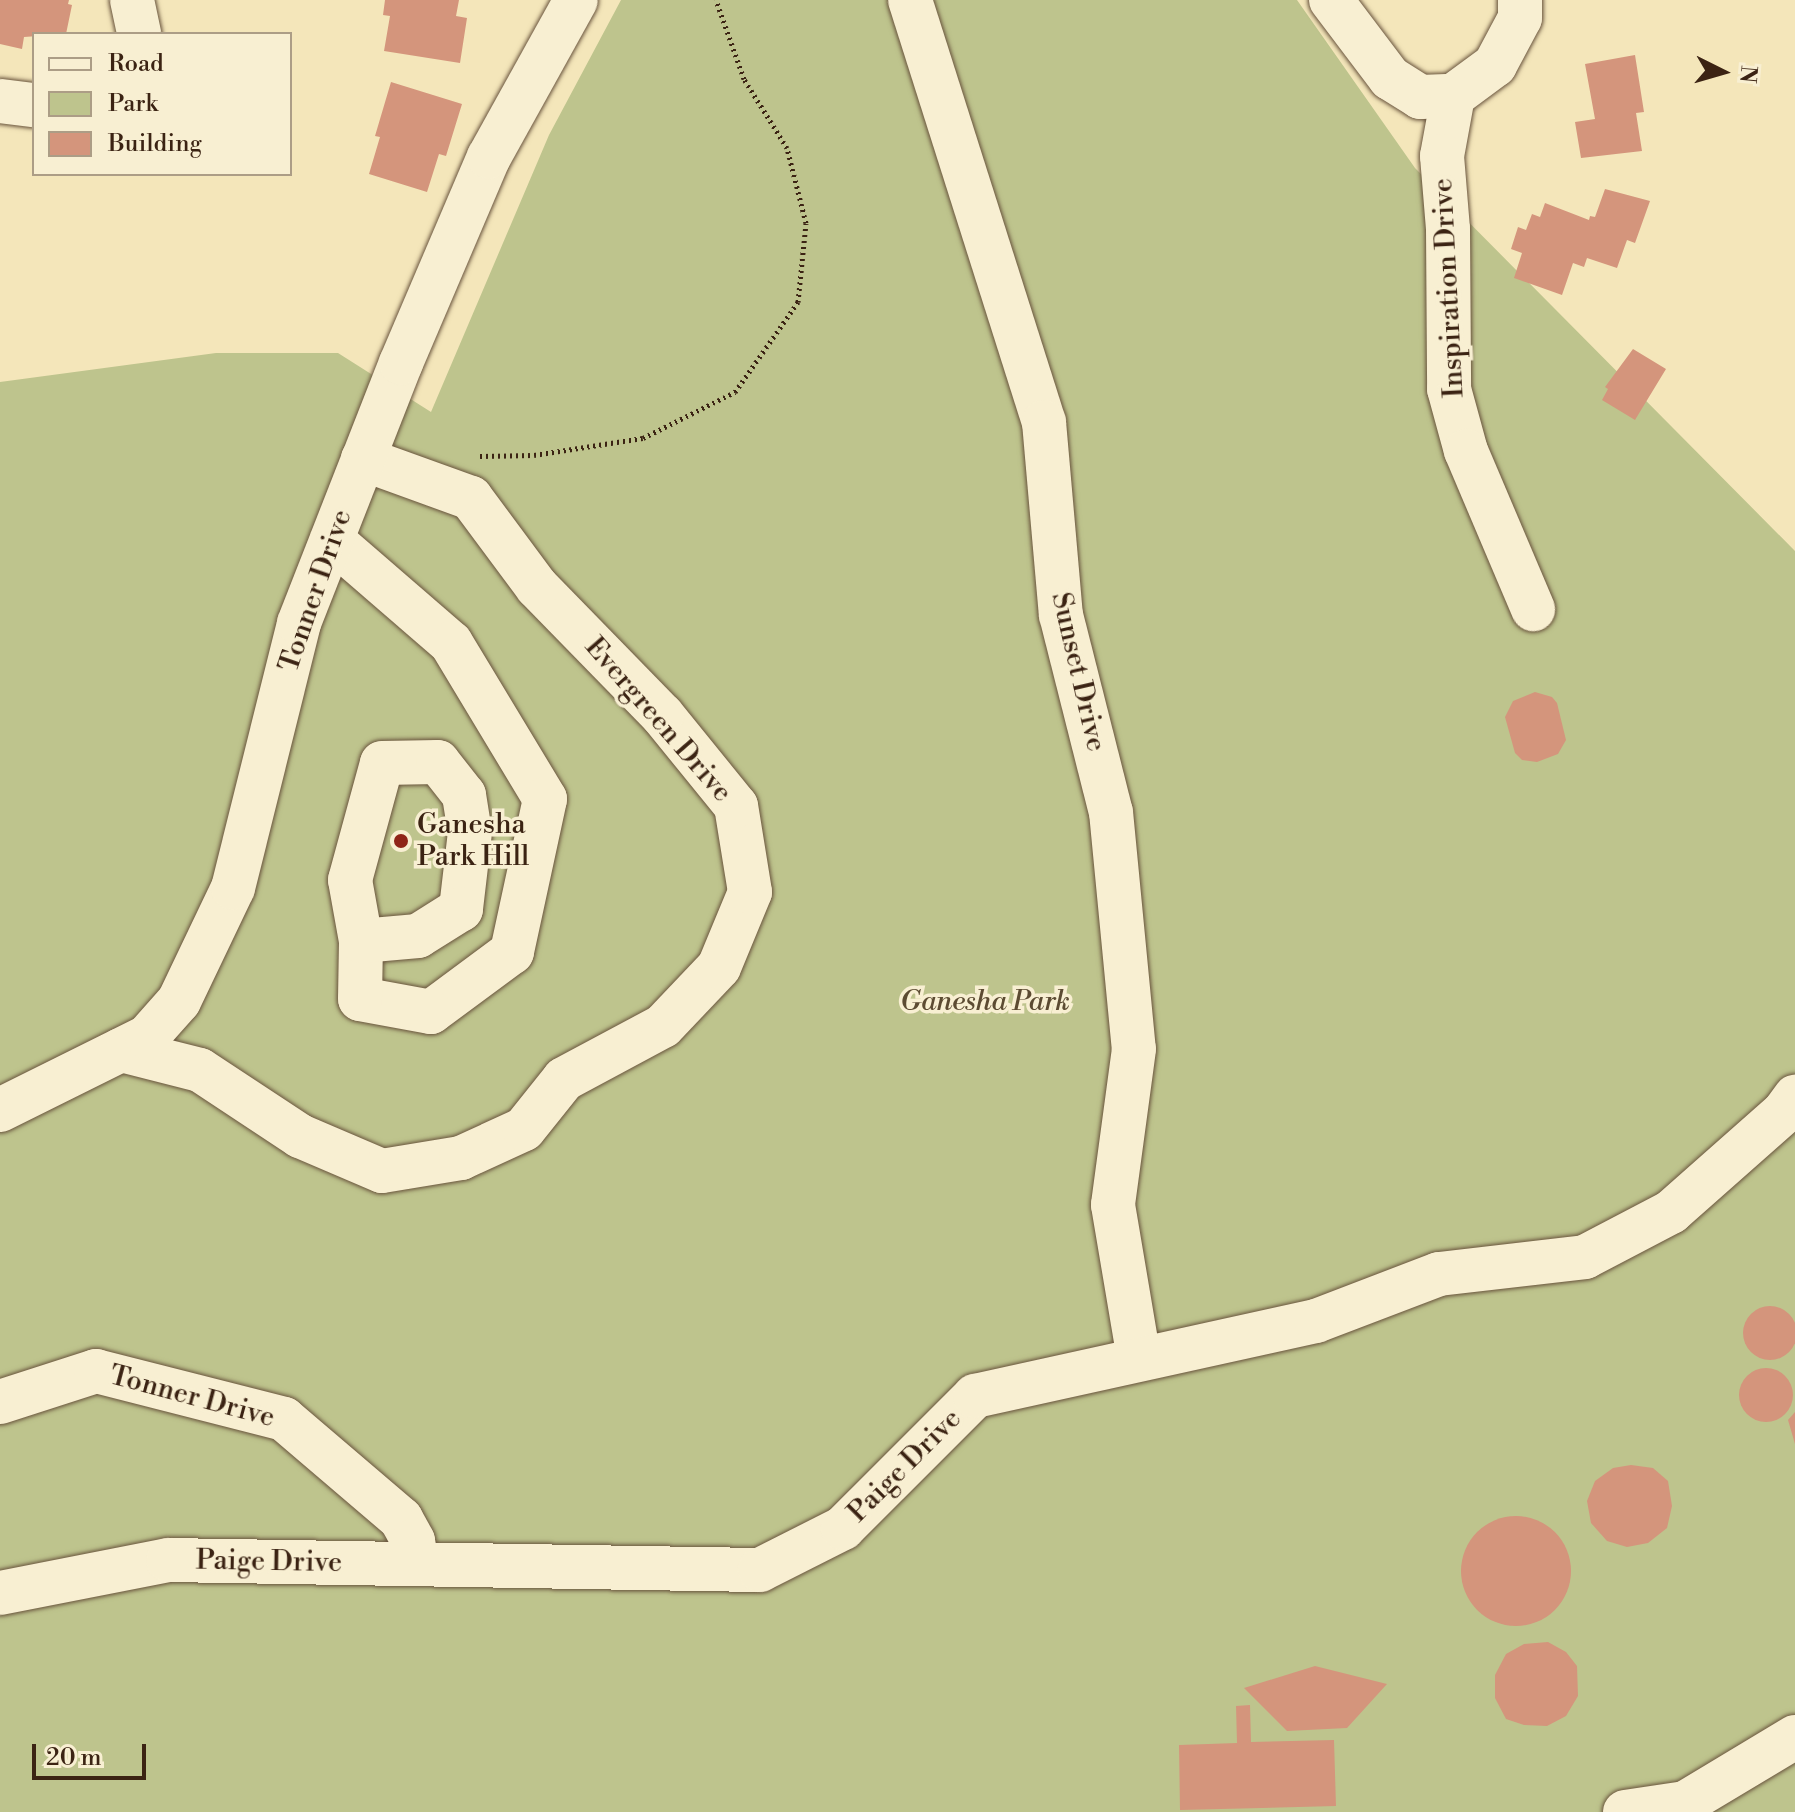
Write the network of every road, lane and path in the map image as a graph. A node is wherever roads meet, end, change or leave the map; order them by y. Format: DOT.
graph roads {
  1 [pos="132,0"];
  2 [pos="576,0"];
  3 [pos="716,0"];
  4 [pos="910,0"];
  5 [pos="1331,0"];
  6 [pos="1520,0"];
  7 [pos="139,32"];
  8 [pos="1453,96"];
  9 [pos="0,101"];
  10 [pos="32,105"];
  11 [pos="472,456"];
  12 [pos="363,459"];
  13 [pos="332,540"];
  14 [pos="1533,609"];
  15 [pos="361,941"];
  16 [pos="121,1050"];
  17 [pos="1795,1097"];
  18 [pos="0,1110"];
  19 [pos="1139,1359"];
  20 [pos="0,1402"];
  21 [pos="417,1564"];
  22 [pos="0,1593"];
  23 [pos="1795,1737"];
  24 [pos="1625,1812"];
  1 -- 7 [label="street"];
  2 -- 12 [label="street, Tonner Drive"];
  3 -- 11 [label="path"];
  4 -- 19 [label="street, Sunset Drive"];
  5 -- 8 [label="street"];
  6 -- 8 [label="street"];
  8 -- 14 [label="street, Inspiration Drive"];
  9 -- 10 [label="street"];
  12 -- 13 [label="street, Tonner Drive"];
  12 -- 16 [label="street, Evergreen Drive"];
  13 -- 15 [label="street"];
  13 -- 16 [label="street, Tonner Drive"];
  16 -- 18 [label="street, Tonner Drive"];
  17 -- 19 [label="street, Paige Drive"];
  19 -- 21 [label="street, Paige Drive"];
  20 -- 21 [label="street, Tonner Drive"];
  21 -- 22 [label="street, Paige Drive"];
  23 -- 24 [label="street"];
}
